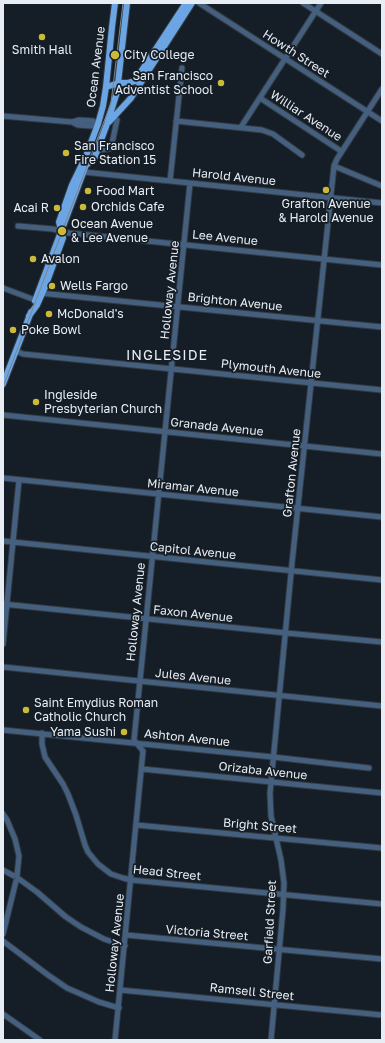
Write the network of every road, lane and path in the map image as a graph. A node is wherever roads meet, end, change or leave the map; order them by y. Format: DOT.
graph roads {
  1 [pos="116,3"];
  2 [pos="127,3"];
  3 [pos="186,3"];
  4 [pos="192,3"];
  5 [pos="199,3"];
  6 [pos="303,3"];
  7 [pos="321,3"];
  8 [pos="316,11"];
  9 [pos="382,54"];
  10 [pos="285,59"];
  11 [pos="182,68"];
  12 [pos="119,83"];
  13 [pos="106,86"];
  14 [pos="382,89"];
  15 [pos="260,98"];
  16 [pos="367,112"];
  17 [pos="3,116"];
  18 [pos="116,120"];
  19 [pos="176,121"];
  20 [pos="382,121"];
  21 [pos="102,124"];
  22 [pos="241,127"];
  23 [pos="115,130"];
  24 [pos="98,150"];
  25 [pos="341,151"];
  26 [pos="302,155"];
  27 [pos="86,156"];
  28 [pos="86,165"];
  29 [pos="334,166"];
  30 [pos="84,172"];
  31 [pos="170,181"];
  32 [pos="190,183"];
  33 [pos="382,186"];
  34 [pos="330,197"];
  35 [pos="382,203"];
  36 [pos="18,226"];
  37 [pos="62,231"];
  38 [pos="184,244"];
  39 [pos="324,259"];
  40 [pos="382,265"];
  41 [pos="3,288"];
  42 [pos="40,293"];
  43 [pos="35,300"];
  44 [pos="178,306"];
  45 [pos="29,316"];
  46 [pos="318,321"];
  47 [pos="382,327"];
  48 [pos="16,351"];
  49 [pos="172,369"];
  50 [pos="5,375"];
  51 [pos="312,383"];
  52 [pos="3,384"];
  53 [pos="382,390"];
  54 [pos="3,415"];
  55 [pos="166,432"];
  56 [pos="305,446"];
  57 [pos="382,454"];
  58 [pos="3,478"];
  59 [pos="19,480"];
  60 [pos="158,494"];
  61 [pos="298,509"];
  62 [pos="382,517"];
  63 [pos="3,541"];
  64 [pos="13,542"];
  65 [pos="152,557"];
  66 [pos="292,571"];
  67 [pos="382,580"];
  68 [pos="5,604"];
  69 [pos="146,619"];
  70 [pos="286,633"];
  71 [pos="382,642"];
  72 [pos="3,644"];
  73 [pos="3,667"];
  74 [pos="140,682"];
  75 [pos="279,696"];
  76 [pos="382,706"];
  77 [pos="3,730"];
  78 [pos="42,734"];
  79 [pos="136,744"];
  80 [pos="273,757"];
  81 [pos="369,768"];
  82 [pos="142,769"];
  83 [pos="271,782"];
  84 [pos="382,793"];
  85 [pos="3,814"];
  86 [pos="136,824"];
  87 [pos="275,838"];
  88 [pos="382,848"];
  89 [pos="3,870"];
  90 [pos="17,878"];
  91 [pos="131,880"];
  92 [pos="284,895"];
  93 [pos="382,904"];
  94 [pos="3,934"];
  95 [pos="126,935"];
  96 [pos="3,941"];
  97 [pos="125,946"];
  98 [pos="279,950"];
  99 [pos="382,959"];
  100 [pos="120,990"];
  101 [pos="274,1005"];
  102 [pos="118,1008"];
  103 [pos="3,1014"];
  104 [pos="382,1015"];
  105 [pos="40,1040"];
  106 [pos="116,1040"];
  107 [pos="271,1040"];
  1 -- 13 [label="main road, Ocean Avenue"];
  2 -- 12 [label="main road, Ocean Avenue"];
  3 -- 12 [label="main road"];
  4 -- 21 [label="main road"];
  5 -- 10 [label="street, Howth Street"];
  6 -- 8 [label="street"];
  7 -- 8 [label="street"];
  8 -- 9 [label="street"];
  8 -- 10 [label="street"];
  10 -- 15 [label="street"];
  10 -- 16 [label="street, Howth Street"];
  11 -- 19 [label="street"];
  12 -- 13 [label="main road"];
  12 -- 21 [label="main road, Ocean Avenue"];
  13 -- 21 [label="main road, Ocean Avenue"];
  14 -- 16 [label="street, Grafton Avenue"];
  15 -- 22 [label="street"];
  15 -- 25 [label="street, Williar Avenue"];
  16 -- 20 [label="street, Howth Street"];
  16 -- 25 [label="street, Grafton Avenue"];
  17 -- 21 [label="street"];
  18 -- 23 [label="street, Ocean Avenue"];
  19 -- 22 [label="street"];
  19 -- 31 [label="street"];
  21 -- 23 [label="street"];
  21 -- 24 [label="main road, Ocean Avenue"];
  21 -- 27 [label="main road, Ocean Avenue"];
  22 -- 26 [label="street"];
  23 -- 24 [label="street, Ocean Avenue"];
  24 -- 28 [label="main road, Ocean Avenue"];
  25 -- 29 [label="street, Grafton Avenue"];
  27 -- 28 [label="main road, Ocean Avenue"];
  27 -- 37 [label="main road, Ocean Avenue"];
  28 -- 30 [label="main road, Ocean Avenue"];
  29 -- 33 [label="street"];
  29 -- 34 [label="street, Grafton Avenue"];
  30 -- 31 [label="street, Harold Avenue"];
  30 -- 37 [label="main road, Ocean Avenue"];
  31 -- 32 [label="street, Harold Avenue"];
  32 -- 34 [label="street, Harold Avenue"];
  32 -- 38 [label="street, Holloway Avenue"];
  34 -- 35 [label="street, Harold Avenue"];
  34 -- 39 [label="street, Grafton Avenue"];
  36 -- 37 [label="street, Lee Avenue"];
  37 -- 38 [label="street, Lee Avenue"];
  37 -- 42 [label="main road, Ocean Avenue"];
  38 -- 39 [label="street, Lee Avenue"];
  38 -- 44 [label="street, Holloway Avenue"];
  39 -- 40 [label="street, Lee Avenue"];
  39 -- 46 [label="street, Grafton Avenue"];
  41 -- 43 [label="street"];
  42 -- 43 [label="main road, Ocean Avenue"];
  42 -- 44 [label="street, Brighton Avenue"];
  42 -- 45 [label="main road, Ocean Avenue"];
  43 -- 45 [label="main road, Ocean Avenue"];
  44 -- 46 [label="street, Brighton Avenue"];
  44 -- 49 [label="street, Holloway Avenue"];
  45 -- 48 [label="main road, Ocean Avenue"];
  46 -- 47 [label="street, Brighton Avenue"];
  46 -- 51 [label="street, Grafton Avenue"];
  48 -- 49 [label="street, Plymouth Avenue"];
  48 -- 50 [label="main road, Ocean Avenue"];
  49 -- 51 [label="street, Plymouth Avenue"];
  49 -- 55 [label="street, Holloway Avenue"];
  50 -- 52 [label="main road, Ocean Avenue"];
  51 -- 53 [label="street, Plymouth Avenue"];
  51 -- 56 [label="street, Grafton Avenue"];
  54 -- 55 [label="street, Granada Avenue"];
  55 -- 56 [label="street, Granada Avenue"];
  55 -- 60 [label="street, Holloway Avenue"];
  56 -- 57 [label="street, Granada Avenue"];
  56 -- 61 [label="street, Grafton Avenue"];
  58 -- 59 [label="street, Miramar Avenue"];
  59 -- 60 [label="street, Miramar Avenue"];
  59 -- 64 [label="street"];
  60 -- 61 [label="street, Miramar Avenue"];
  60 -- 65 [label="street, Holloway Avenue"];
  61 -- 62 [label="street, Miramar Avenue"];
  61 -- 66 [label="street, Grafton Avenue"];
  63 -- 64 [label="street, Capitol Avenue"];
  64 -- 65 [label="street, Capitol Avenue"];
  64 -- 68 [label="street"];
  65 -- 66 [label="street, Capitol Avenue"];
  65 -- 69 [label="street, Holloway Avenue"];
  66 -- 67 [label="street, Capitol Avenue"];
  66 -- 70 [label="street, Grafton Avenue"];
  68 -- 69 [label="street, Faxon Avenue"];
  68 -- 72 [label="street"];
  69 -- 70 [label="street, Faxon Avenue"];
  69 -- 74 [label="street, Holloway Avenue"];
  70 -- 71 [label="street, Faxon Avenue"];
  70 -- 75 [label="street, Grafton Avenue"];
  73 -- 74 [label="street, Jules Avenue"];
  74 -- 75 [label="street, Jules Avenue"];
  74 -- 79 [label="street, Holloway Avenue"];
  75 -- 76 [label="street, Jules Avenue"];
  75 -- 80 [label="street, Grafton Avenue"];
  77 -- 78 [label="street, Ashton Avenue"];
  78 -- 79 [label="street, Ashton Avenue"];
  78 -- 91 [label="street, Head Street"];
  79 -- 80 [label="street, Ashton Avenue"];
  79 -- 82 [label="street, Holloway Avenue"];
  80 -- 81 [label="street, Ashton Avenue"];
  80 -- 83 [label="street, Grafton Avenue"];
  82 -- 83 [label="street, Orizaba Avenue"];
  82 -- 86 [label="street, Holloway Avenue"];
  83 -- 84 [label="street, Orizaba Avenue"];
  83 -- 87 [label="street, Garfield Street"];
  85 -- 90 [label="street"];
  86 -- 87 [label="street, Bright Street"];
  86 -- 91 [label="street, Holloway Avenue"];
  87 -- 88 [label="street, Bright Street"];
  87 -- 92 [label="street, Garfield Street"];
  89 -- 90 [label="street"];
  90 -- 94 [label="street"];
  90 -- 97 [label="street"];
  91 -- 92 [label="street, Head Street"];
  91 -- 95 [label="street, Holloway Avenue"];
  92 -- 93 [label="street, Head Street"];
  92 -- 98 [label="street, Garfield Street"];
  95 -- 97 [label="street, Holloway Avenue"];
  95 -- 98 [label="street, Victoria Street"];
  96 -- 102 [label="street"];
  97 -- 100 [label="street, Holloway Avenue"];
  98 -- 99 [label="street, Victoria Street"];
  98 -- 101 [label="street, Garfield Street"];
  100 -- 101 [label="street, Ramsell Street"];
  100 -- 102 [label="street, Holloway Avenue"];
  101 -- 104 [label="street, Ramsell Street"];
  101 -- 107 [label="street, Garfield Street"];
  102 -- 106 [label="street, Holloway Avenue"];
  103 -- 105 [label="street"];
}
